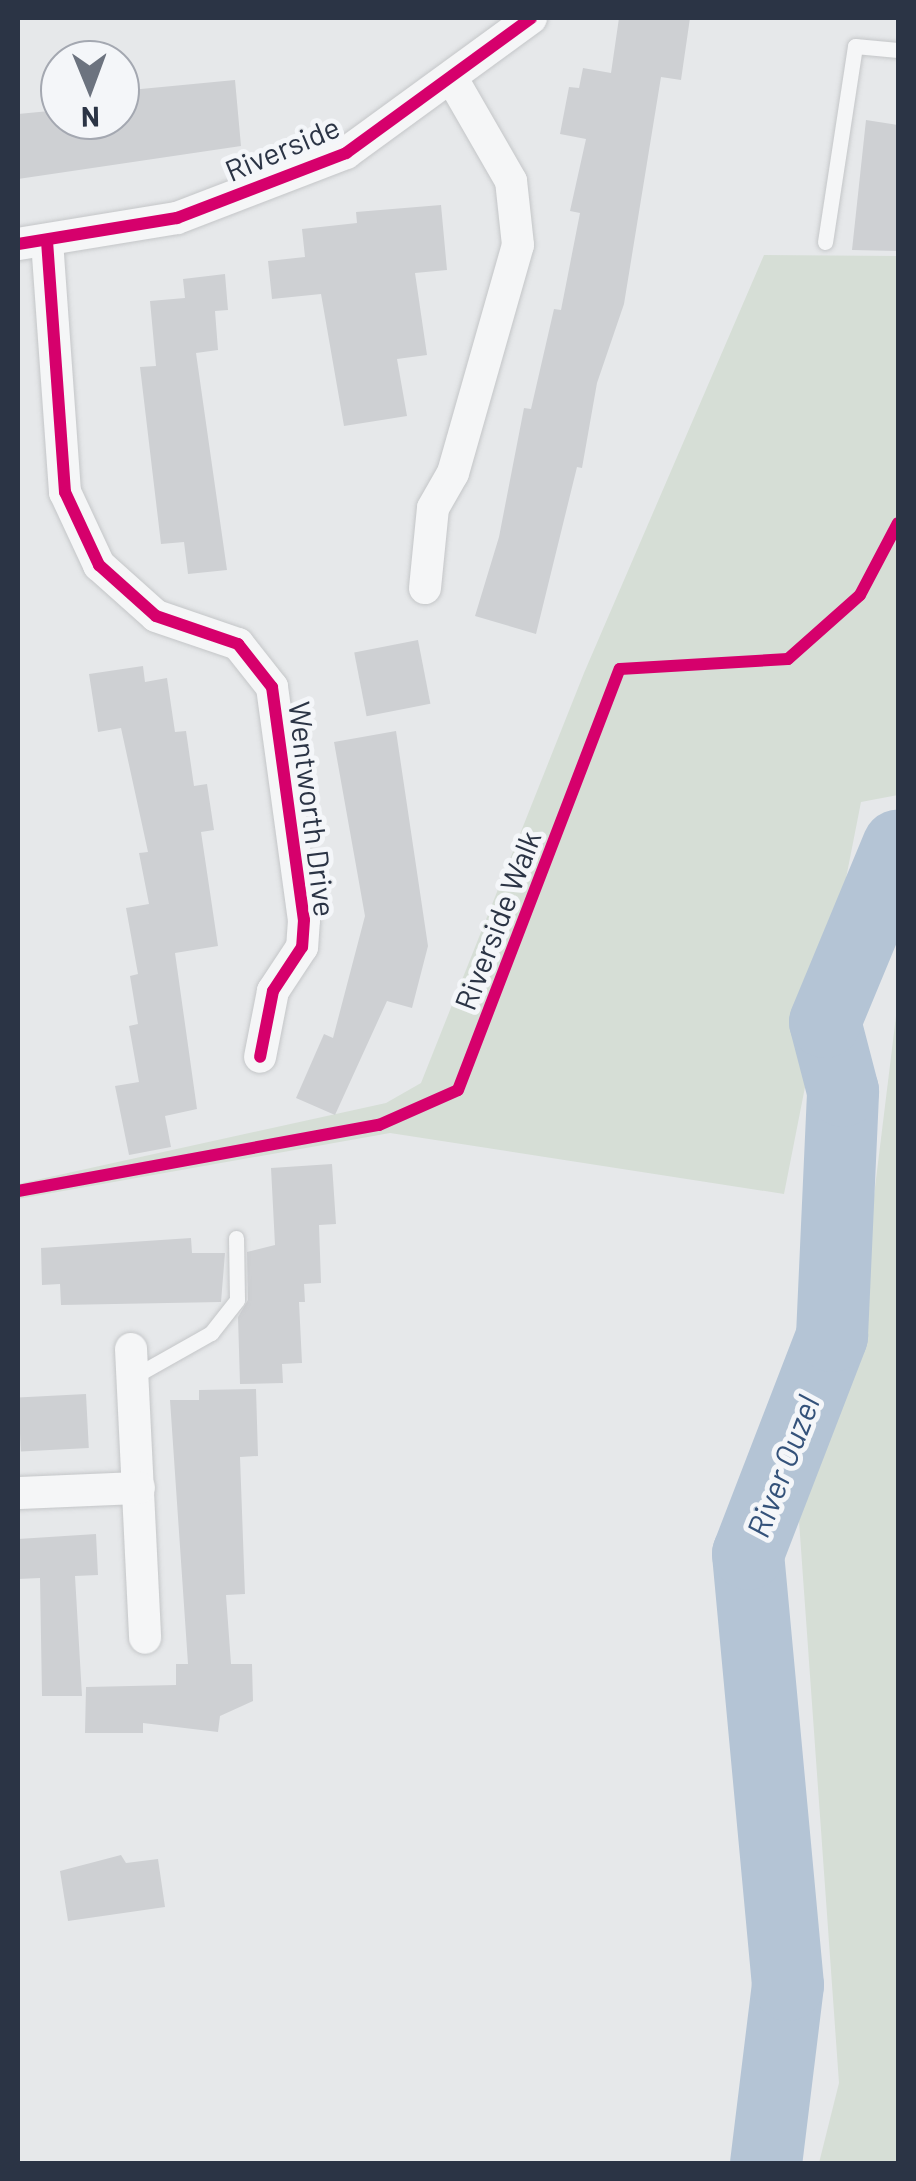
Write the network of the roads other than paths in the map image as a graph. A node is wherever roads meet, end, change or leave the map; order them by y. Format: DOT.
graph roads {
  1 [pos="531,18"];
  2 [pos="898,50"];
  3 [pos="454,80"];
  4 [pos="32,242"];
  5 [pos="826,242"];
  6 [pos="425,588"];
  7 [pos="260,1058"];
  8 [pos="236,1238"];
  9 [pos="132,1363"];
  10 [pos="140,1488"];
  11 [pos="18,1494"];
  12 [pos="146,1638"];
  1 -- 3 [label="street, Riverside"];
  2 -- 5 [label="lane"];
  3 -- 4 [label="street, Riverside"];
  3 -- 6 [label="street"];
  4 -- 7 [label="street, Wentworth Drive"];
  8 -- 9 [label="lane"];
  9 -- 10 [label="street"];
  10 -- 11 [label="street"];
  10 -- 12 [label="street"];
}
